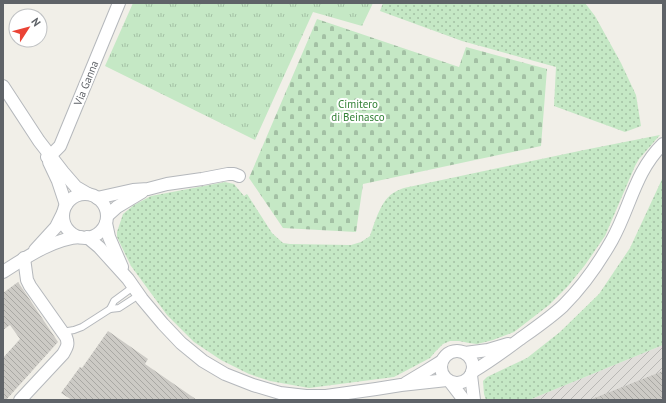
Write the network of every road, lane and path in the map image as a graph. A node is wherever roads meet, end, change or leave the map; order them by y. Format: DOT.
graph roads {
  1 [pos="119,3"];
  2 [pos="3,86"];
  3 [pos="663,144"];
  4 [pos="48,156"];
  5 [pos="239,176"];
  6 [pos="148,189"];
  7 [pos="93,196"];
  8 [pos="65,209"];
  9 [pos="106,220"];
  10 [pos="84,237"];
  11 [pos="28,256"];
  12 [pos="3,272"];
  13 [pos="134,287"];
  14 [pos="110,309"];
  15 [pos="62,332"];
  16 [pos="517,342"];
  17 [pos="465,354"];
  18 [pos="442,361"];
  19 [pos="472,374"];
  20 [pos="449,381"];
  21 [pos="401,385"];
  22 [pos="306,398"];
  23 [pos="20,400"];
  24 [pos="464,400"];
  25 [pos="474,400"];
  1 -- 4 [label="street, Via Ganna"];
  2 -- 4 [label="street"];
  3 -- 16 [label="street"];
  4 -- 7 [label="street"];
  4 -- 8 [label="street"];
  5 -- 6 [label="street"];
  6 -- 7 [label="street"];
  6 -- 9 [label="street"];
  7 -- 8 [label="street"];
  7 -- 9 [label="street"];
  8 -- 10 [label="street"];
  8 -- 11 [label="street"];
  9 -- 10 [label="street"];
  9 -- 13 [label="street"];
  10 -- 11 [label="street"];
  10 -- 13 [label="street"];
  11 -- 12 [label="street"];
  11 -- 15 [label="street"];
  13 -- 14 [label="lane"];
  13 -- 14 [label="lane"];
  13 -- 22 [label="street"];
  14 -- 15 [label="lane"];
  15 -- 23 [label="street"];
  16 -- 17 [label="street"];
  16 -- 19 [label="street"];
  17 -- 18 [label="street"];
  17 -- 19 [label="street"];
  18 -- 20 [label="street"];
  18 -- 21 [label="street"];
  19 -- 20 [label="street"];
  19 -- 25 [label="street"];
  20 -- 21 [label="street"];
  20 -- 24 [label="street"];
  21 -- 22 [label="street"];
}
